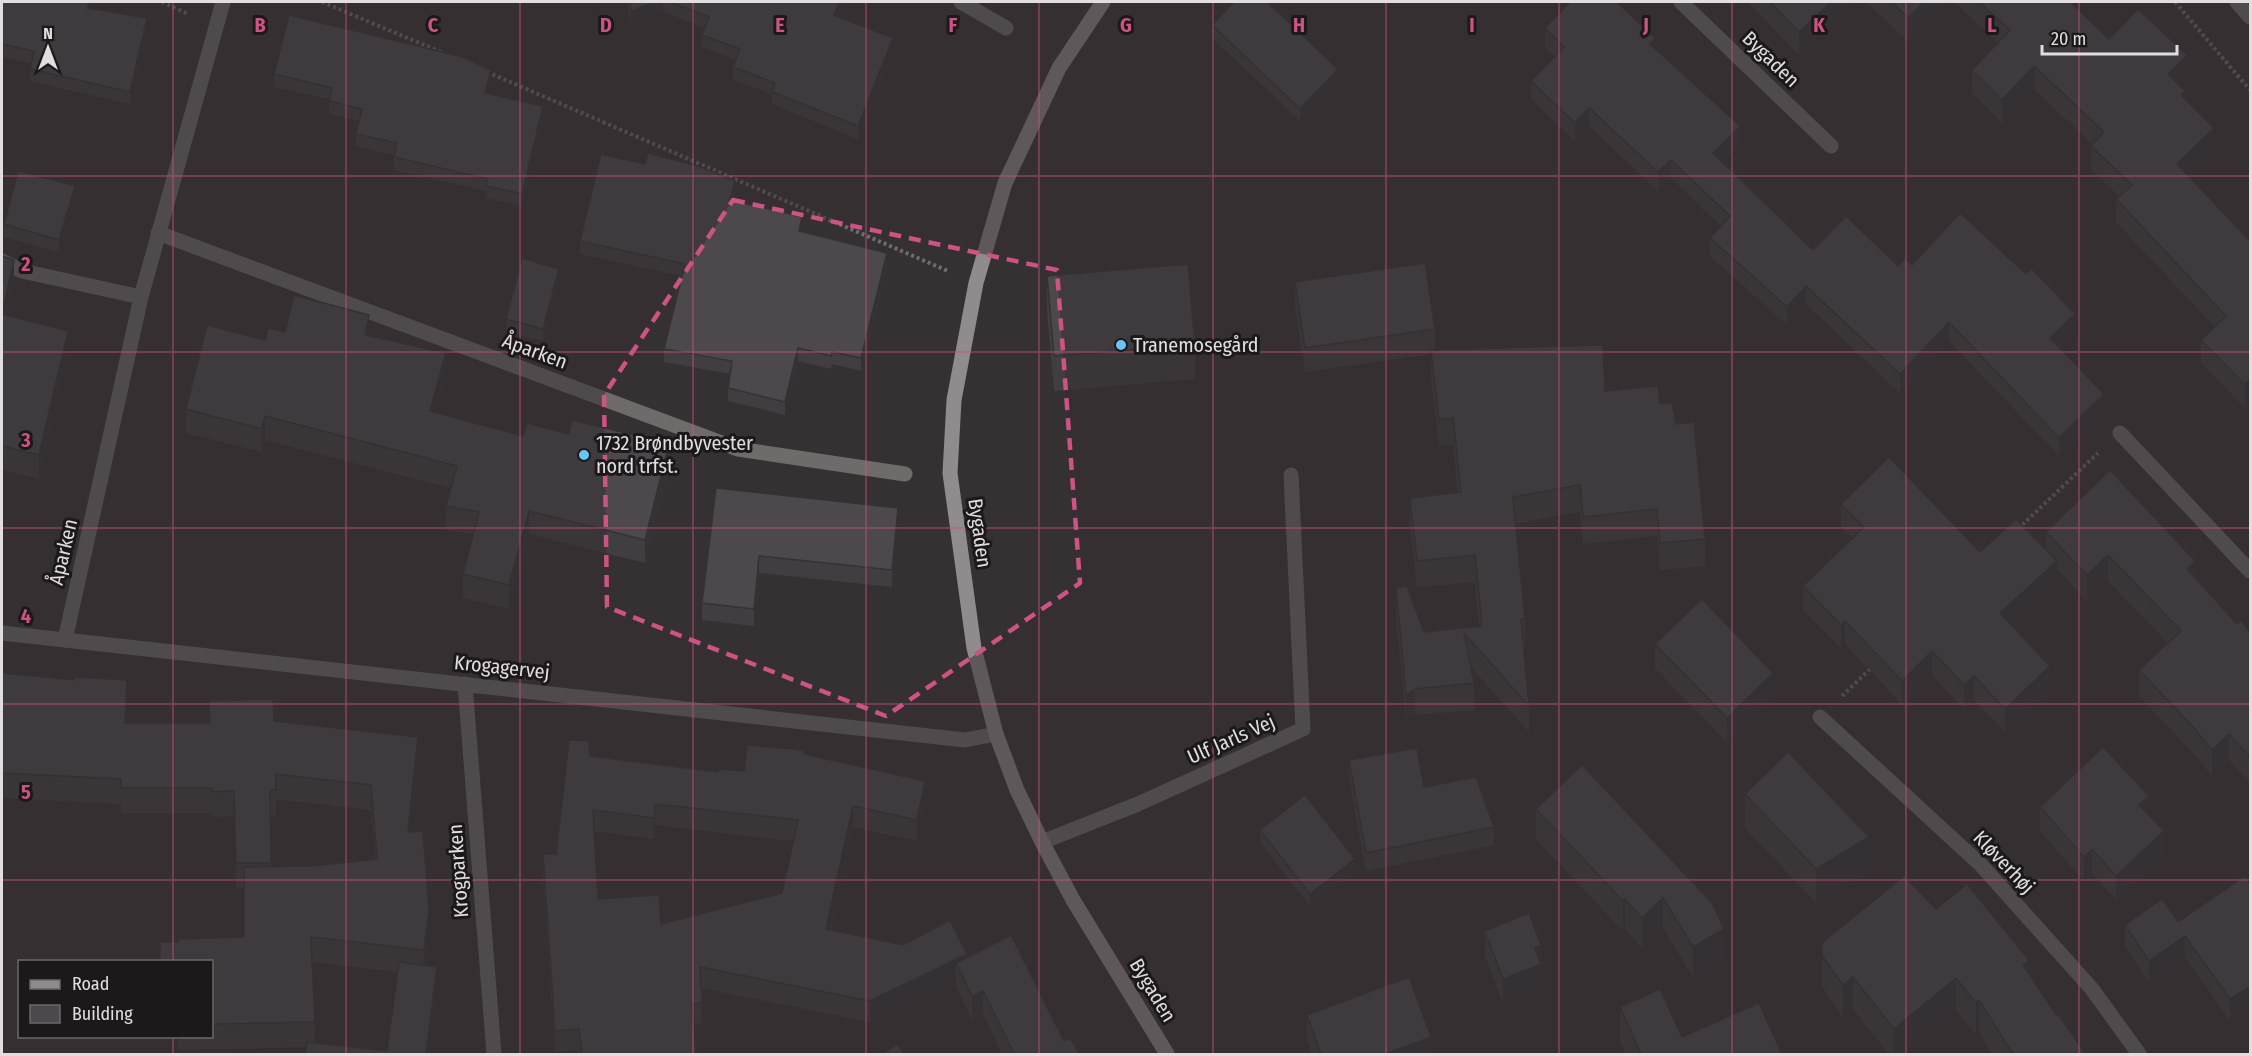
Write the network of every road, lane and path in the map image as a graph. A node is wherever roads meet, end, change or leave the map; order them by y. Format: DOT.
graph roads {
  1 [pos="223,2"];
  2 [pos="322,2"];
  3 [pos="961,2"];
  4 [pos="1103,2"];
  5 [pos="1681,2"];
  6 [pos="2175,2"];
  7 [pos="2237,2"];
  8 [pos="2250,16"];
  9 [pos="1006,28"];
  10 [pos="442,53"];
  11 [pos="486,72"];
  12 [pos="2250,90"];
  13 [pos="1831,146"];
  14 [pos="158,233"];
  15 [pos="2,261"];
  16 [pos="976,283"];
  17 [pos="141,297"];
  18 [pos="2120,433"];
  19 [pos="905,474"];
  20 [pos="1291,475"];
  21 [pos="2017,530"];
  22 [pos="2250,571"];
  23 [pos="2,633"];
  24 [pos="65,640"];
  25 [pos="1880,660"];
  26 [pos="465,684"];
  27 [pos="1820,717"];
  28 [pos="996,734"];
  29 [pos="1042,842"];
  30 [pos="494,1054"];
  31 [pos="1167,1054"];
  32 [pos="2139,1054"];
  1 -- 14 [label="street, Åparken"];
  2 -- 10 [label="path"];
  3 -- 9 [label="street"];
  4 -- 16 [label="street, Bygaden"];
  5 -- 13 [label="street, Bygaden"];
  6 -- 12 [label="path"];
  7 -- 8 [label="street"];
  11 -- 16 [label="path"];
  14 -- 17 [label="street, Åparken"];
  14 -- 19 [label="street, Åparken"];
  15 -- 17 [label="street"];
  16 -- 28 [label="street, Bygaden"];
  17 -- 24 [label="street, Åparken"];
  18 -- 21 [label="path"];
  18 -- 22 [label="street"];
  20 -- 29 [label="street, Ulf Jarls Vej"];
  23 -- 24 [label="street, Krogagervej"];
  24 -- 26 [label="street, Krogagervej"];
  25 -- 27 [label="path"];
  26 -- 28 [label="street, Krogagervej"];
  26 -- 30 [label="street, Krogparken"];
  27 -- 32 [label="street, Kløverhøj"];
  28 -- 29 [label="street, Bygaden"];
  29 -- 31 [label="street, Bygaden"];
}
